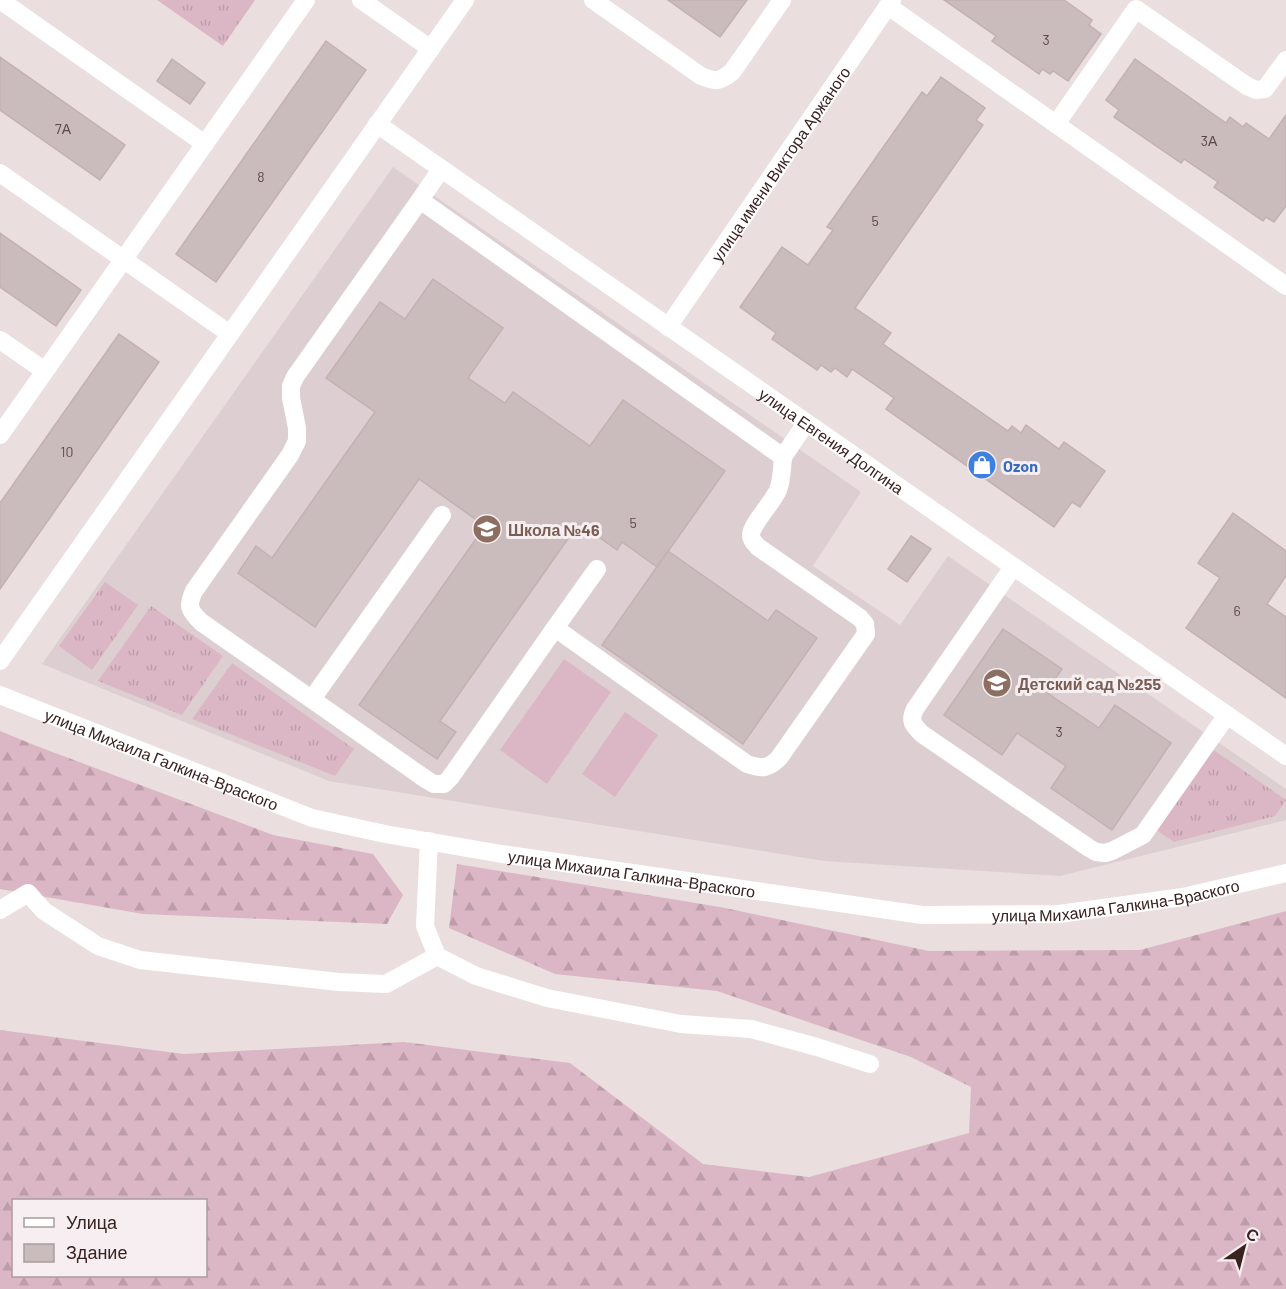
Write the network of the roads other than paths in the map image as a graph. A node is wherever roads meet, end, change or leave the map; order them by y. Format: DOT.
graph roads {
  1 [pos="0,0"];
  2 [pos="306,0"];
  3 [pos="361,0"];
  4 [pos="465,0"];
  5 [pos="593,0"];
  6 [pos="782,0"];
  7 [pos="890,3"];
  8 [pos="1130,5"];
  9 [pos="614,6"];
  10 [pos="431,49"];
  11 [pos="1286,60"];
  12 [pos="377,124"];
  13 [pos="1056,124"];
  14 [pos="204,144"];
  15 [pos="441,169"];
  16 [pos="0,173"];
  17 [pos="420,200"];
  18 [pos="123,260"];
  19 [pos="1286,286"];
  20 [pos="668,327"];
  21 [pos="230,334"];
  22 [pos="0,340"];
  23 [pos="45,371"];
  24 [pos="806,423"];
  25 [pos="0,435"];
  26 [pos="783,456"];
  27 [pos="442,515"];
  28 [pos="1013,567"];
  29 [pos="597,568"];
  30 [pos="555,628"];
  31 [pos="0,661"];
  32 [pos="0,695"];
  33 [pos="312,699"];
  34 [pos="1227,715"];
  35 [pos="1286,756"];
  36 [pos="429,842"];
  37 [pos="1286,873"];
  38 [pos="0,910"];
  39 [pos="437,956"];
  40 [pos="870,1064"];
  1 -- 14 [label="street"];
  2 -- 14 [label="street"];
  3 -- 10 [label="street"];
  4 -- 10 [label="street"];
  5 -- 9 [label="street"];
  6 -- 9 [label="street"];
  7 -- 13 [label="street"];
  7 -- 20 [label="street, улица имени Виктора Аржаного"];
  8 -- 11 [label="street"];
  8 -- 13 [label="street"];
  10 -- 12 [label="street"];
  12 -- 15 [label="street, улица Евгения Долгина"];
  12 -- 21 [label="street"];
  13 -- 19 [label="street"];
  14 -- 18 [label="street"];
  15 -- 17 [label="street"];
  15 -- 20 [label="street, улица Евгения Долгина"];
  16 -- 18 [label="street"];
  17 -- 26 [label="street"];
  17 -- 33 [label="street"];
  18 -- 21 [label="street"];
  18 -- 23 [label="street"];
  20 -- 24 [label="street, улица Евгения Долгина"];
  21 -- 31 [label="street"];
  22 -- 23 [label="street"];
  23 -- 25 [label="street"];
  24 -- 26 [label="street"];
  24 -- 28 [label="street, улица Евгения Долгина"];
  26 -- 30 [label="street"];
  27 -- 33 [label="street"];
  28 -- 34 [label="street, улица Евгения Долгина"];
  28 -- 34 [label="street"];
  29 -- 30 [label="street"];
  30 -- 33 [label="street"];
  32 -- 36 [label="street, улица Михаила Галкина-Враского"];
  34 -- 35 [label="street, улица Евгения Долгина"];
  36 -- 37 [label="street, улица Михаила Галкина-Враского"];
  36 -- 39 [label="street"];
  38 -- 39 [label="street"];
  39 -- 40 [label="street"];
}
